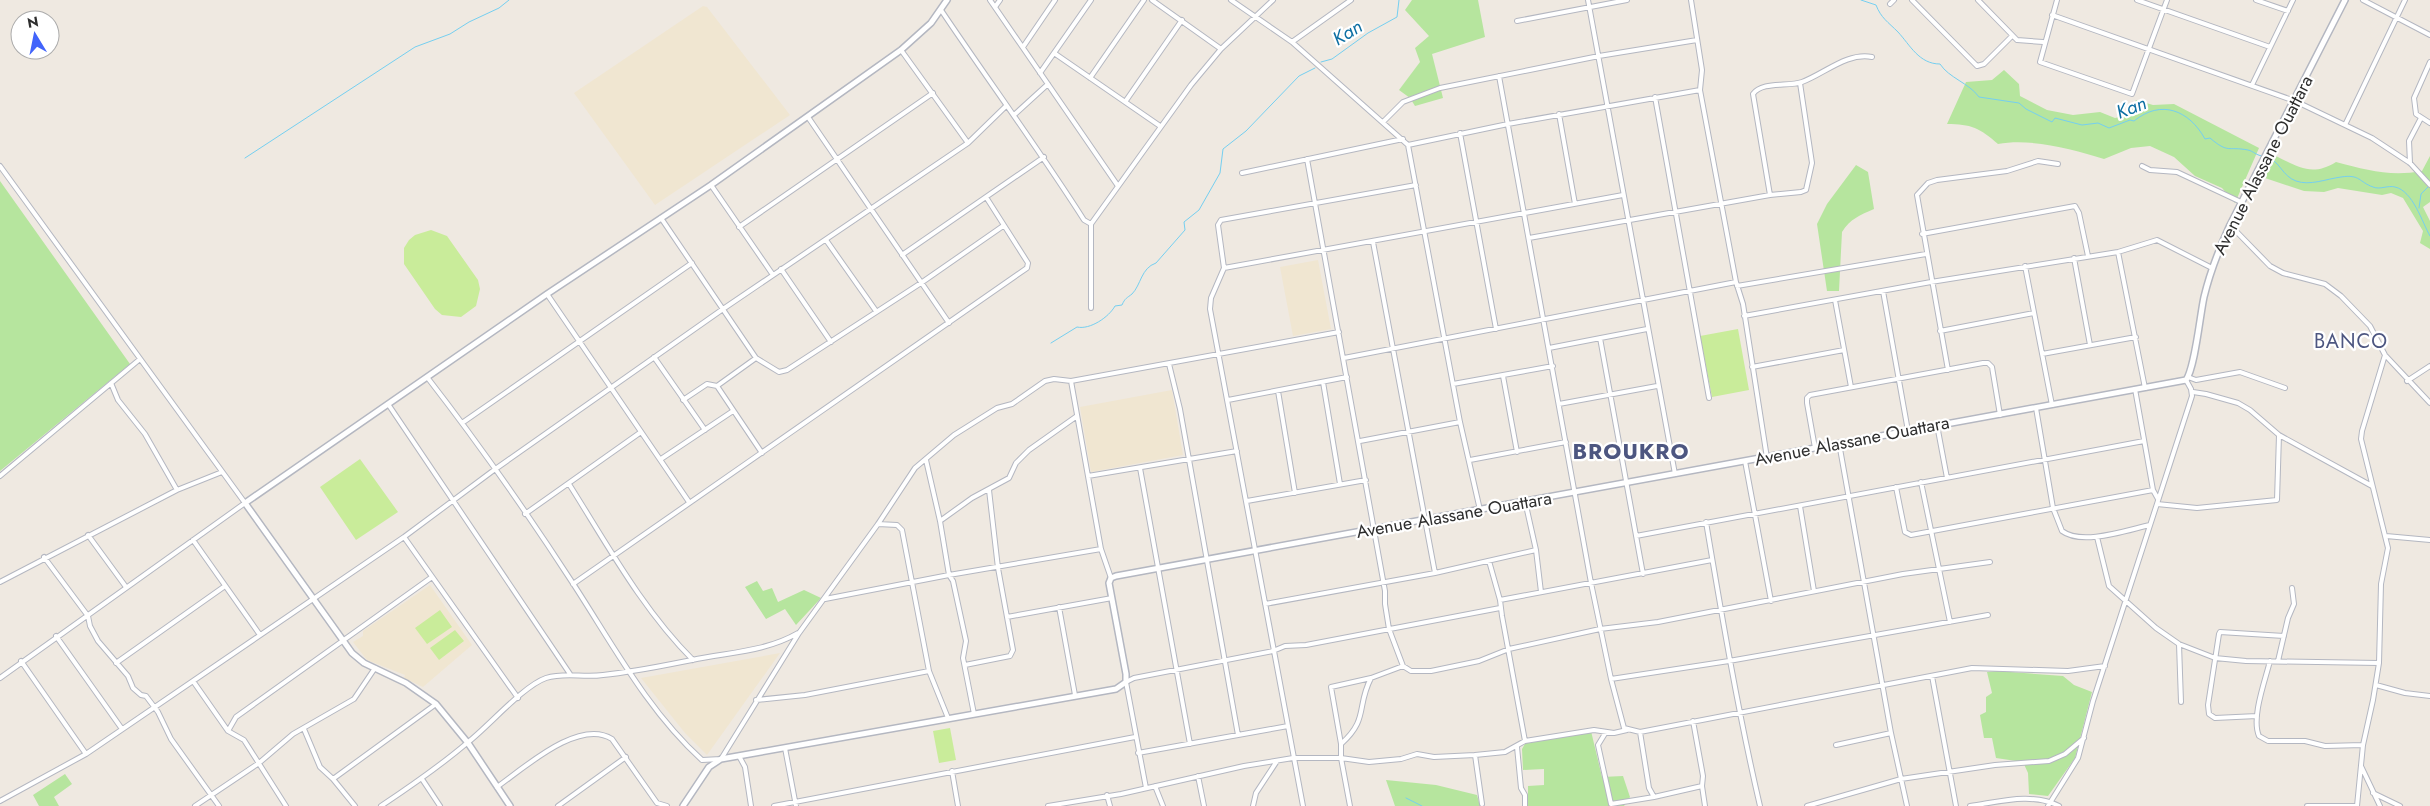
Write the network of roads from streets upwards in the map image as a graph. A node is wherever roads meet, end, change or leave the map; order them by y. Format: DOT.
graph roads {
  1 [pos="947,0"];
  2 [pos="990,0"];
  3 [pos="1000,0"];
  4 [pos="1056,0"];
  5 [pos="1091,0"];
  6 [pos="1144,0"];
  7 [pos="1152,0"];
  8 [pos="1231,0"];
  9 [pos="1273,0"];
  10 [pos="1351,0"];
  11 [pos="1588,0"];
  12 [pos="1627,0"];
  13 [pos="1691,0"];
  14 [pos="1894,0"];
  15 [pos="1912,0"];
  16 [pos="1978,0"];
  17 [pos="2056,0"];
  18 [pos="2137,0"];
  19 [pos="2167,0"];
  20 [pos="2256,0"];
  21 [pos="2293,0"];
  22 [pos="2345,0"];
  23 [pos="2363,0"];
  24 [pos="2405,0"];
  25 [pos="1890,4"];
  26 [pos="995,7"];
  27 [pos="1590,7"];
  28 [pos="2164,9"];
  29 [pos="941,10"];
  30 [pos="2288,11"];
  31 [pos="2052,15"];
  32 [pos="1255,16"];
  33 [pos="2396,18"];
  34 [pos="1182,20"];
  35 [pos="1517,21"];
  36 [pos="2430,35"];
  37 [pos="2012,36"];
  38 [pos="1697,40"];
  39 [pos="1292,42"];
  40 [pos="2043,42"];
  41 [pos="1023,47"];
  42 [pos="2270,47"];
  43 [pos="1221,48"];
  44 [pos="901,50"];
  45 [pos="2149,50"];
  46 [pos="1054,54"];
  47 [pos="1598,56"];
  48 [pos="1872,57"];
  49 [pos="2430,62"];
  50 [pos="1040,72"];
  51 [pos="1499,76"];
  52 [pos="1090,78"];
  53 [pos="1800,83"];
  54 [pos="1048,84"];
  55 [pos="2252,86"];
  56 [pos="1700,90"];
  57 [pos="933,93"];
  58 [pos="1655,97"];
  59 [pos="2294,101"];
  60 [pos="1125,102"];
  61 [pos="1006,106"];
  62 [pos="1607,106"];
  63 [pos="1559,114"];
  64 [pos="1014,115"];
  65 [pos="808,117"];
  66 [pos="2420,118"];
  67 [pos="1383,122"];
  68 [pos="2430,123"];
  69 [pos="1508,124"];
  70 [pos="2345,125"];
  71 [pos="1160,126"];
  72 [pos="1460,133"];
  73 [pos="1403,139"];
  74 [pos="968,143"];
  75 [pos="1408,145"];
  76 [pos="1044,157"];
  77 [pos="1307,159"];
  78 [pos="836,160"];
  79 [pos="2410,163"];
  80 [pos="2058,164"];
  81 [pos="0,166"];
  82 [pos="2142,166"];
  83 [pos="1242,172"];
  84 [pos="1416,184"];
  85 [pos="711,185"];
  86 [pos="2430,185"];
  87 [pos="1118,186"];
  88 [pos="1623,195"];
  89 [pos="1770,195"];
  90 [pos="986,197"];
  91 [pos="2241,202"];
  92 [pos="1722,203"];
  93 [pos="1315,204"];
  94 [pos="1575,204"];
  95 [pos="871,209"];
  96 [pos="1676,212"];
  97 [pos="1525,213"];
  98 [pos="661,218"];
  99 [pos="1628,221"];
  100 [pos="1477,222"];
  101 [pos="1091,224"];
  102 [pos="2230,225"];
  103 [pos="1003,226"];
  104 [pos="739,227"];
  105 [pos="1426,232"];
  106 [pos="1922,234"];
  107 [pos="1529,238"];
  108 [pos="826,240"];
  109 [pos="1373,242"];
  110 [pos="1324,251"];
  111 [pos="2118,252"];
  112 [pos="1926,254"];
  113 [pos="902,255"];
  114 [pos="2088,256"];
  115 [pos="2074,258"];
  116 [pos="692,263"];
  117 [pos="2025,266"];
  118 [pos="1224,268"];
  119 [pos="2212,268"];
  120 [pos="781,269"];
  121 [pos="773,275"];
  122 [pos="1931,282"];
  123 [pos="922,283"];
  124 [pos="1737,284"];
  125 [pos="1882,291"];
  126 [pos="1691,292"];
  127 [pos="547,294"];
  128 [pos="1835,300"];
  129 [pos="1642,302"];
  130 [pos="723,308"];
  131 [pos="1091,308"];
  132 [pos="876,311"];
  133 [pos="2034,313"];
  134 [pos="1744,316"];
  135 [pos="1544,320"];
  136 [pos="949,323"];
  137 [pos="1496,328"];
  138 [pos="1647,329"];
  139 [pos="1940,331"];
  140 [pos="1339,332"];
  141 [pos="2136,337"];
  142 [pos="1446,338"];
  143 [pos="1600,338"];
  144 [pos="580,341"];
  145 [pos="831,342"];
  146 [pos="2090,345"];
  147 [pos="1549,348"];
  148 [pos="1394,349"];
  149 [pos="1844,350"];
  150 [pos="1219,353"];
  151 [pos="2042,354"];
  152 [pos="2385,355"];
  153 [pos="654,357"];
  154 [pos="756,358"];
  155 [pos="1344,358"];
  156 [pos="140,359"];
  157 [pos="1169,364"];
  158 [pos="1553,366"];
  159 [pos="2430,366"];
  160 [pos="1752,367"];
  161 [pos="1948,370"];
  162 [pos="1503,376"];
  163 [pos="427,377"];
  164 [pos="1347,377"];
  165 [pos="1899,379"];
  166 [pos="2187,379"];
  167 [pos="1070,381"];
  168 [pos="2408,381"];
  169 [pos="1323,382"];
  170 [pos="111,383"];
  171 [pos="1454,384"];
  172 [pos="717,386"];
  173 [pos="1657,386"];
  174 [pos="1851,387"];
  175 [pos="610,388"];
  176 [pos="2145,388"];
  177 [pos="2285,388"];
  178 [pos="2134,390"];
  179 [pos="1278,391"];
  180 [pos="2193,392"];
  181 [pos="1610,395"];
  182 [pos="1709,398"];
  183 [pos="683,400"];
  184 [pos="1228,400"];
  185 [pos="2430,403"];
  186 [pos="388,404"];
  187 [pos="1559,404"];
  188 [pos="2052,406"];
  189 [pos="2036,408"];
  190 [pos="733,411"];
  191 [pos="2000,414"];
  192 [pos="1077,416"];
  193 [pos="1460,422"];
  194 [pos="462,423"];
  195 [pos="1937,425"];
  196 [pos="704,430"];
  197 [pos="1908,431"];
  198 [pos="640,432"];
  199 [pos="1409,432"];
  200 [pos="2279,435"];
  201 [pos="1360,441"];
  202 [pos="2144,441"];
  203 [pos="1566,442"];
  204 [pos="1839,444"];
  205 [pos="1815,448"];
  206 [pos="1237,451"];
  207 [pos="1517,452"];
  208 [pos="762,453"];
  209 [pos="1767,458"];
  210 [pos="661,459"];
  211 [pos="1188,459"];
  212 [pos="2046,459"];
  213 [pos="926,460"];
  214 [pos="1470,460"];
  215 [pos="1745,461"];
  216 [pos="1140,468"];
  217 [pos="494,470"];
  218 [pos="222,472"];
  219 [pos="1675,474"];
  220 [pos="0,476"];
  221 [pos="1088,476"];
  222 [pos="1947,478"];
  223 [pos="1366,480"];
  224 [pos="1921,482"];
  225 [pos="1625,483"];
  226 [pos="568,484"];
  227 [pos="1340,484"];
  228 [pos="2372,486"];
  229 [pos="1896,487"];
  230 [pos="177,490"];
  231 [pos="989,490"];
  232 [pos="2153,490"];
  233 [pos="1295,493"];
  234 [pos="1576,493"];
  235 [pos="1848,496"];
  236 [pos="454,501"];
  237 [pos="1247,501"];
  238 [pos="2158,501"];
  239 [pos="689,502"];
  240 [pos="1525,502"];
  241 [pos="245,503"];
  242 [pos="1800,506"];
  243 [pos="2053,508"];
  244 [pos="1480,510"];
  245 [pos="1756,513"];
  246 [pos="525,514"];
  247 [pos="1425,520"];
  248 [pos="940,521"];
  249 [pos="1706,522"];
  250 [pos="878,524"];
  251 [pos="2150,525"];
  252 [pos="1375,529"];
  253 [pos="1930,531"];
  254 [pos="88,535"];
  255 [pos="1636,536"];
  256 [pos="2386,536"];
  257 [pos="404,537"];
  258 [pos="2097,537"];
  259 [pos="193,540"];
  260 [pos="2430,540"];
  261 [pos="1101,549"];
  262 [pos="1536,550"];
  263 [pos="1256,552"];
  264 [pos="614,555"];
  265 [pos="44,557"];
  266 [pos="1207,560"];
  267 [pos="1712,560"];
  268 [pos="1489,561"];
  269 [pos="1990,562"];
  270 [pos="998,568"];
  271 [pos="1158,568"];
  272 [pos="1937,568"];
  273 [pos="1435,573"];
  274 [pos="1643,574"];
  275 [pos="949,575"];
  276 [pos="432,577"];
  277 [pos="1111,578"];
  278 [pos="0,582"];
  279 [pos="912,582"];
  280 [pos="1384,582"];
  281 [pos="1864,582"];
  282 [pos="1591,583"];
  283 [pos="573,584"];
  284 [pos="225,586"];
  285 [pos="126,587"];
  286 [pos="2292,588"];
  287 [pos="1814,591"];
  288 [pos="1542,592"];
  289 [pos="1112,598"];
  290 [pos="312,599"];
  291 [pos="825,599"];
  292 [pos="1500,600"];
  293 [pos="2126,600"];
  294 [pos="1771,601"];
  295 [pos="1264,604"];
  296 [pos="1059,607"];
  297 [pos="1500,608"];
  298 [pos="1720,610"];
  299 [pos="1988,615"];
  300 [pos="88,616"];
  301 [pos="1007,617"];
  302 [pos="1950,622"];
  303 [pos="1389,629"];
  304 [pos="1600,629"];
  305 [pos="799,633"];
  306 [pos="260,635"];
  307 [pos="56,636"];
  308 [pos="1874,636"];
  309 [pos="2284,636"];
  310 [pos="342,641"];
  311 [pos="2179,644"];
  312 [pos="1509,649"];
  313 [pos="1273,651"];
  314 [pos="2215,658"];
  315 [pos="693,660"];
  316 [pos="2278,660"];
  317 [pos="21,661"];
  318 [pos="1225,661"];
  319 [pos="1729,661"];
  320 [pos="2270,661"];
  321 [pos="116,663"];
  322 [pos="2379,663"];
  323 [pos="965,666"];
  324 [pos="1403,666"];
  325 [pos="2105,666"];
  326 [pos="375,668"];
  327 [pos="1177,670"];
  328 [pos="929,672"];
  329 [pos="629,673"];
  330 [pos="570,674"];
  331 [pos="1932,676"];
  332 [pos="0,678"];
  333 [pos="1371,678"];
  334 [pos="1611,679"];
  335 [pos="193,681"];
  336 [pos="1126,682"];
  337 [pos="1882,684"];
  338 [pos="2376,685"];
  339 [pos="1075,695"];
  340 [pos="2430,696"];
  341 [pos="518,698"];
  342 [pos="756,700"];
  343 [pos="2181,702"];
  344 [pos="436,704"];
  345 [pos="155,707"];
  346 [pos="1740,712"];
  347 [pos="974,714"];
  348 [pos="2257,716"];
  349 [pos="948,718"];
  350 [pos="1693,721"];
  351 [pos="1288,726"];
  352 [pos="122,729"];
  353 [pos="304,729"];
  354 [pos="1626,730"];
  355 [pos="228,732"];
  356 [pos="1606,732"];
  357 [pos="1640,732"];
  358 [pos="1891,733"];
  359 [pos="1238,736"];
  360 [pos="1135,737"];
  361 [pos="2084,738"];
  362 [pos="1525,741"];
  363 [pos="468,743"];
  364 [pos="1190,744"];
  365 [pos="1341,744"];
  366 [pos="1836,745"];
  367 [pos="2362,745"];
  368 [pos="1517,746"];
  369 [pos="785,748"];
  370 [pos="86,754"];
  371 [pos="1138,754"];
  372 [pos="1475,755"];
  373 [pos="739,756"];
  374 [pos="626,757"];
  375 [pos="1293,758"];
  376 [pos="1341,758"];
  377 [pos="721,759"];
  378 [pos="1276,761"];
  379 [pos="259,763"];
  380 [pos="2360,764"];
  381 [pos="952,771"];
  382 [pos="1950,772"];
  383 [pos="1198,776"];
  384 [pos="334,779"];
  385 [pos="422,779"];
  386 [pos="1901,779"];
  387 [pos="1155,786"];
  388 [pos="1702,786"];
  389 [pos="497,787"];
  390 [pos="1146,788"];
  391 [pos="2373,793"];
  392 [pos="211,795"];
  393 [pos="1107,795"];
  394 [pos="1654,797"];
  395 [pos="0,801"];
  396 [pos="796,804"];
  397 [pos="1482,804"];
  398 [pos="2049,804"];
  399 [pos="655,805"];
  400 [pos="195,806"];
  401 [pos="219,806"];
  402 [pos="286,806"];
  403 [pos="355,806"];
  404 [pos="382,806"];
  405 [pos="440,806"];
  406 [pos="510,806"];
  407 [pos="558,806"];
  408 [pos="667,806"];
  409 [pos="683,806"];
  410 [pos="751,806"];
  411 [pos="774,806"];
  412 [pos="958,806"];
  413 [pos="1048,806"];
  414 [pos="1110,806"];
  415 [pos="1163,806"];
  416 [pos="1204,806"];
  417 [pos="1253,806"];
  418 [pos="1303,806"];
  419 [pos="1350,806"];
  420 [pos="1525,806"];
  421 [pos="1705,806"];
  422 [pos="1760,806"];
  423 [pos="1807,806"];
  424 [pos="1907,806"];
  425 [pos="1956,806"];
  426 [pos="1970,806"];
  427 [pos="2059,806"];
  428 [pos="2307,806"];
  429 [pos="2328,806"];
  430 [pos="2348,806"];
  431 [pos="2357,806"];
  432 [pos="2380,806"];
  433 [pos="2400,806"];
  1 -- 29 [label="street"];
  2 -- 26 [label="street"];
  3 -- 26 [label="street"];
  4 -- 41 [label="street"];
  5 -- 46 [label="street"];
  6 -- 52 [label="street"];
  7 -- 34 [label="street"];
  8 -- 32 [label="street"];
  9 -- 32 [label="street"];
  10 -- 39 [label="street"];
  11 -- 27 [label="street"];
  12 -- 27 [label="street"];
  13 -- 38 [label="street"];
  14 -- 25 [label="street"];
  15 -- 37 [label="street"];
  16 -- 37 [label="street"];
  17 -- 31 [label="street"];
  18 -- 28 [label="street"];
  19 -- 28 [label="street"];
  20 -- 30 [label="street"];
  21 -- 30 [label="street"];
  22 -- 59 [label="street, Avenue Alassane Ouattara"];
  23 -- 33 [label="street"];
  24 -- 33 [label="street"];
  26 -- 41 [label="street"];
  27 -- 35 [label="street"];
  27 -- 47 [label="street"];
  28 -- 42 [label="street"];
  28 -- 45 [label="street"];
  29 -- 44 [label="street"];
  29 -- 61 [label="street"];
  30 -- 42 [label="street"];
  31 -- 40 [label="street"];
  31 -- 45 [label="street"];
  32 -- 39 [label="street"];
  32 -- 43 [label="street"];
  33 -- 36 [label="street"];
  33 -- 70 [label="street"];
  34 -- 43 [label="street"];
  34 -- 60 [label="street"];
  37 -- 40 [label="street"];
  38 -- 47 [label="street"];
  38 -- 56 [label="street"];
  39 -- 67 [label="street"];
  40 -- 45 [label="street"];
  41 -- 50 [label="street"];
  42 -- 55 [label="street"];
  43 -- 71 [label="street"];
  44 -- 57 [label="street"];
  44 -- 65 [label="street"];
  45 -- 55 [label="street"];
  46 -- 50 [label="street"];
  46 -- 52 [label="street"];
  47 -- 51 [label="street"];
  47 -- 62 [label="street"];
  48 -- 53 [label="street"];
  49 -- 66 [label="street"];
  50 -- 54 [label="street"];
  51 -- 67 [label="street"];
  51 -- 69 [label="street"];
  52 -- 60 [label="street"];
  53 -- 89 [label="street"];
  53 -- 89 [label="street"];
  54 -- 64 [label="street"];
  54 -- 87 [label="street"];
  55 -- 59 [label="street"];
  56 -- 58 [label="street"];
  56 -- 92 [label="street"];
  57 -- 74 [label="street"];
  57 -- 78 [label="street"];
  58 -- 62 [label="street"];
  58 -- 96 [label="street"];
  59 -- 70 [label="street"];
  59 -- 91 [label="street, Avenue Alassane Ouattara"];
  60 -- 71 [label="street"];
  61 -- 64 [label="street"];
  61 -- 74 [label="street"];
  62 -- 63 [label="street"];
  62 -- 88 [label="street"];
  63 -- 69 [label="street"];
  63 -- 94 [label="street"];
  64 -- 76 [label="street"];
  65 -- 78 [label="street"];
  65 -- 85 [label="street"];
  66 -- 68 [label="street"];
  66 -- 79 [label="street"];
  67 -- 73 [label="street"];
  69 -- 72 [label="street"];
  69 -- 97 [label="street"];
  70 -- 79 [label="street"];
  71 -- 87 [label="street"];
  72 -- 75 [label="street"];
  72 -- 100 [label="street"];
  73 -- 75 [label="street"];
  73 -- 77 [label="street"];
  74 -- 95 [label="street"];
  75 -- 84 [label="street"];
  76 -- 90 [label="street"];
  76 -- 101 [label="street"];
  77 -- 83 [label="street"];
  77 -- 93 [label="street"];
  78 -- 95 [label="street"];
  78 -- 104 [label="street"];
  79 -- 86 [label="street"];
  80 -- 106 [label="street"];
  81 -- 156 [label="street"];
  82 -- 91 [label="street"];
  84 -- 93 [label="street"];
  84 -- 105 [label="street"];
  85 -- 98 [label="street"];
  85 -- 104 [label="street"];
  87 -- 101 [label="street"];
  88 -- 94 [label="street"];
  88 -- 99 [label="street"];
  89 -- 92 [label="street"];
  90 -- 103 [label="street"];
  90 -- 113 [label="street"];
  91 -- 102 [label="street, Avenue Alassane Ouattara"];
  92 -- 96 [label="street"];
  92 -- 124 [label="street"];
  93 -- 110 [label="street"];
  93 -- 118 [label="street"];
  94 -- 97 [label="street"];
  95 -- 108 [label="street"];
  95 -- 113 [label="street"];
  96 -- 99 [label="street"];
  96 -- 126 [label="street"];
  97 -- 100 [label="street"];
  97 -- 107 [label="street"];
  98 -- 116 [label="street"];
  98 -- 127 [label="street"];
  99 -- 107 [label="street"];
  99 -- 129 [label="street"];
  100 -- 105 [label="street"];
  100 -- 137 [label="street"];
  101 -- 131 [label="street"];
  102 -- 119 [label="street, Avenue Alassane Ouattara"];
  102 -- 152 [label="street"];
  103 -- 123 [label="street"];
  103 -- 136 [label="street"];
  104 -- 121 [label="street"];
  105 -- 109 [label="street"];
  105 -- 142 [label="street"];
  106 -- 112 [label="street"];
  106 -- 114 [label="street"];
  107 -- 135 [label="street"];
  108 -- 120 [label="street"];
  108 -- 132 [label="street"];
  109 -- 110 [label="street"];
  109 -- 148 [label="street"];
  110 -- 118 [label="street"];
  110 -- 140 [label="street"];
  111 -- 114 [label="street"];
  111 -- 119 [label="street"];
  111 -- 141 [label="street"];
  112 -- 122 [label="street"];
  112 -- 124 [label="street"];
  113 -- 123 [label="street"];
  114 -- 115 [label="street"];
  115 -- 117 [label="street"];
  115 -- 146 [label="street"];
  116 -- 130 [label="street"];
  116 -- 144 [label="street"];
  117 -- 122 [label="street"];
  117 -- 133 [label="street"];
  118 -- 150 [label="street"];
  119 -- 166 [label="street, Avenue Alassane Ouattara"];
  120 -- 121 [label="street"];
  120 -- 145 [label="street"];
  121 -- 130 [label="street"];
  122 -- 125 [label="street"];
  122 -- 139 [label="street"];
  123 -- 132 [label="street"];
  123 -- 136 [label="street"];
  124 -- 126 [label="street"];
  124 -- 134 [label="street"];
  125 -- 128 [label="street"];
  125 -- 165 [label="street"];
  126 -- 129 [label="street"];
  126 -- 182 [label="street"];
  127 -- 144 [label="street"];
  127 -- 163 [label="street"];
  128 -- 134 [label="street"];
  128 -- 149 [label="street"];
  129 -- 135 [label="street"];
  129 -- 138 [label="street"];
  130 -- 153 [label="street"];
  130 -- 154 [label="street"];
  132 -- 145 [label="street"];
  133 -- 139 [label="street"];
  133 -- 151 [label="street"];
  134 -- 160 [label="street"];
  135 -- 137 [label="street"];
  135 -- 147 [label="street"];
  136 -- 208 [label="street"];
  137 -- 142 [label="street"];
  138 -- 143 [label="street"];
  138 -- 173 [label="street"];
  139 -- 161 [label="street"];
  140 -- 150 [label="street"];
  140 -- 155 [label="street"];
  141 -- 146 [label="street"];
  141 -- 176 [label="street"];
  142 -- 148 [label="street"];
  142 -- 171 [label="street"];
  143 -- 147 [label="street"];
  143 -- 181 [label="street"];
  144 -- 175 [label="street"];
  144 -- 194 [label="street"];
  145 -- 154 [label="street"];
  146 -- 151 [label="street"];
  147 -- 158 [label="street"];
  148 -- 155 [label="street"];
  148 -- 199 [label="street"];
  149 -- 160 [label="street"];
  149 -- 174 [label="street"];
  150 -- 157 [label="street"];
  150 -- 184 [label="street"];
  151 -- 188 [label="street"];
  152 -- 168 [label="street"];
  152 -- 228 [label="street"];
  153 -- 175 [label="street"];
  153 -- 183 [label="street"];
  154 -- 172 [label="street"];
  155 -- 164 [label="street"];
  156 -- 170 [label="street"];
  156 -- 218 [label="street"];
  157 -- 167 [label="street"];
  157 -- 211 [label="street"];
  158 -- 162 [label="street"];
  158 -- 187 [label="street"];
  159 -- 168 [label="street"];
  160 -- 209 [label="street"];
  161 -- 165 [label="street"];
  161 -- 191 [label="street"];
  162 -- 171 [label="street"];
  162 -- 207 [label="street"];
  163 -- 186 [label="street"];
  163 -- 194 [label="street"];
  164 -- 169 [label="street"];
  164 -- 201 [label="street"];
  165 -- 174 [label="street"];
  165 -- 197 [label="street"];
  166 -- 176 [label="street, Avenue Alassane Ouattara"];
  166 -- 177 [label="street"];
  166 -- 180 [label="street"];
  167 -- 192 [label="street"];
  167 -- 213 [label="street"];
  168 -- 185 [label="street"];
  169 -- 179 [label="street"];
  169 -- 227 [label="street"];
  170 -- 220 [label="street"];
  170 -- 230 [label="street"];
  171 -- 193 [label="street"];
  172 -- 183 [label="street"];
  172 -- 190 [label="street"];
  173 -- 181 [label="street"];
  173 -- 219 [label="street"];
  174 -- 205 [label="street"];
  175 -- 198 [label="street"];
  175 -- 217 [label="street"];
  176 -- 178 [label="street, Avenue Alassane Ouattara"];
  178 -- 188 [label="street, Avenue Alassane Ouattara"];
  178 -- 202 [label="street"];
  179 -- 184 [label="street"];
  179 -- 233 [label="street"];
  180 -- 200 [label="street"];
  180 -- 238 [label="street"];
  181 -- 187 [label="street"];
  181 -- 225 [label="street"];
  183 -- 196 [label="street"];
  184 -- 206 [label="street"];
  186 -- 236 [label="street"];
  186 -- 241 [label="street"];
  187 -- 203 [label="street"];
  188 -- 189 [label="street, Avenue Alassane Ouattara"];
  189 -- 191 [label="street, Avenue Alassane Ouattara"];
  189 -- 212 [label="street"];
  190 -- 196 [label="street"];
  190 -- 208 [label="street"];
  191 -- 195 [label="street, Avenue Alassane Ouattara"];
  192 -- 221 [label="street"];
  192 -- 231 [label="street"];
  193 -- 199 [label="street"];
  193 -- 214 [label="street"];
  194 -- 217 [label="street"];
  195 -- 197 [label="street, Avenue Alassane Ouattara"];
  195 -- 222 [label="street"];
  196 -- 210 [label="street"];
  197 -- 204 [label="street, Avenue Alassane Ouattara"];
  198 -- 210 [label="street"];
  198 -- 226 [label="street"];
  199 -- 201 [label="street"];
  199 -- 247 [label="street"];
  200 -- 228 [label="street"];
  200 -- 238 [label="street"];
  201 -- 223 [label="street"];
  202 -- 212 [label="street"];
  202 -- 232 [label="street"];
  203 -- 207 [label="street"];
  203 -- 234 [label="street"];
  204 -- 205 [label="street, Avenue Alassane Ouattara"];
  204 -- 235 [label="street"];
  205 -- 209 [label="street, Avenue Alassane Ouattara"];
  206 -- 211 [label="street"];
  206 -- 237 [label="street"];
  207 -- 214 [label="street"];
  208 -- 239 [label="street"];
  209 -- 215 [label="street, Avenue Alassane Ouattara"];
  210 -- 239 [label="street"];
  211 -- 216 [label="street"];
  211 -- 266 [label="street"];
  212 -- 222 [label="street"];
  212 -- 243 [label="street"];
  213 -- 248 [label="street"];
  213 -- 250 [label="street"];
  214 -- 244 [label="street"];
  215 -- 219 [label="street, Avenue Alassane Ouattara"];
  215 -- 245 [label="street"];
  216 -- 221 [label="street"];
  216 -- 271 [label="street"];
  217 -- 236 [label="street"];
  217 -- 246 [label="street"];
  218 -- 230 [label="street"];
  218 -- 241 [label="street"];
  219 -- 225 [label="street, Avenue Alassane Ouattara"];
  221 -- 261 [label="street"];
  222 -- 224 [label="street"];
  223 -- 227 [label="street"];
  223 -- 252 [label="street"];
  224 -- 229 [label="street"];
  224 -- 253 [label="street"];
  225 -- 234 [label="street, Avenue Alassane Ouattara"];
  225 -- 255 [label="street"];
  226 -- 246 [label="street"];
  226 -- 264 [label="street"];
  227 -- 233 [label="street"];
  228 -- 256 [label="street"];
  229 -- 235 [label="street"];
  229 -- 253 [label="street"];
  230 -- 254 [label="street"];
  231 -- 248 [label="street"];
  231 -- 270 [label="street"];
  232 -- 238 [label="street"];
  232 -- 243 [label="street"];
  233 -- 237 [label="street"];
  234 -- 240 [label="street, Avenue Alassane Ouattara"];
  234 -- 282 [label="street"];
  235 -- 242 [label="street"];
  235 -- 281 [label="street"];
  236 -- 257 [label="street"];
  236 -- 330 [label="street"];
  237 -- 263 [label="street"];
  238 -- 251 [label="street"];
  239 -- 264 [label="street"];
  240 -- 244 [label="street, Avenue Alassane Ouattara"];
  240 -- 262 [label="street"];
  241 -- 259 [label="street"];
  241 -- 290 [label="street"];
  242 -- 245 [label="street"];
  242 -- 287 [label="street"];
  243 -- 253 [label="street"];
  243 -- 258 [label="street"];
  244 -- 247 [label="street, Avenue Alassane Ouattara"];
  245 -- 249 [label="street"];
  245 -- 294 [label="street"];
  246 -- 283 [label="street"];
  247 -- 252 [label="street, Avenue Alassane Ouattara"];
  247 -- 273 [label="street"];
  248 -- 275 [label="street"];
  249 -- 255 [label="street"];
  249 -- 267 [label="street"];
  250 -- 279 [label="street"];
  250 -- 291 [label="street"];
  251 -- 258 [label="street"];
  251 -- 293 [label="street"];
  252 -- 263 [label="street, Avenue Alassane Ouattara"];
  252 -- 280 [label="street"];
  253 -- 272 [label="street"];
  254 -- 265 [label="street"];
  254 -- 285 [label="street"];
  255 -- 274 [label="street"];
  256 -- 260 [label="street"];
  256 -- 322 [label="street"];
  257 -- 276 [label="street"];
  257 -- 290 [label="street"];
  258 -- 293 [label="street"];
  259 -- 284 [label="street"];
  259 -- 285 [label="street"];
  261 -- 270 [label="street"];
  261 -- 277 [label="street"];
  262 -- 268 [label="street"];
  262 -- 288 [label="street"];
  263 -- 266 [label="street, Avenue Alassane Ouattara"];
  263 -- 295 [label="street"];
  264 -- 283 [label="street"];
  264 -- 315 [label="street"];
  265 -- 278 [label="street"];
  265 -- 300 [label="street"];
  266 -- 271 [label="street, Avenue Alassane Ouattara"];
  266 -- 318 [label="street"];
  267 -- 274 [label="street"];
  267 -- 298 [label="street"];
  268 -- 273 [label="street"];
  268 -- 292 [label="street"];
  269 -- 272 [label="street"];
  270 -- 275 [label="street"];
  270 -- 301 [label="street"];
  271 -- 277 [label="street, Avenue Alassane Ouattara"];
  271 -- 327 [label="street"];
  272 -- 281 [label="street"];
  272 -- 302 [label="street"];
  273 -- 280 [label="street"];
  274 -- 282 [label="street"];
  275 -- 279 [label="street"];
  275 -- 323 [label="street"];
  276 -- 310 [label="street"];
  276 -- 341 [label="street"];
  277 -- 289 [label="street"];
  279 -- 291 [label="street"];
  279 -- 328 [label="street"];
  280 -- 295 [label="street"];
  280 -- 303 [label="street"];
  281 -- 287 [label="street"];
  281 -- 308 [label="street"];
  282 -- 288 [label="street"];
  282 -- 304 [label="street"];
  283 -- 329 [label="street"];
  284 -- 306 [label="street"];
  284 -- 321 [label="street"];
  285 -- 300 [label="street"];
  286 -- 309 [label="street"];
  287 -- 294 [label="street"];
  288 -- 292 [label="street"];
  289 -- 296 [label="street"];
  289 -- 336 [label="street"];
  290 -- 306 [label="street"];
  290 -- 310 [label="street"];
  291 -- 305 [label="street"];
  292 -- 297 [label="street"];
  293 -- 311 [label="street"];
  293 -- 325 [label="street"];
  294 -- 298 [label="street"];
  295 -- 313 [label="street"];
  296 -- 301 [label="street"];
  296 -- 339 [label="street"];
  297 -- 303 [label="street"];
  297 -- 312 [label="street"];
  298 -- 304 [label="street"];
  298 -- 319 [label="street"];
  299 -- 302 [label="street"];
  300 -- 307 [label="street"];
  300 -- 321 [label="street"];
  301 -- 323 [label="street"];
  302 -- 308 [label="street"];
  303 -- 313 [label="street"];
  303 -- 324 [label="street"];
  304 -- 312 [label="street"];
  304 -- 334 [label="street"];
  305 -- 315 [label="street"];
  305 -- 342 [label="street"];
  306 -- 335 [label="street"];
  307 -- 317 [label="street"];
  307 -- 352 [label="street"];
  308 -- 319 [label="street"];
  308 -- 337 [label="street"];
  309 -- 314 [label="street"];
  309 -- 316 [label="street"];
  310 -- 326 [label="street"];
  310 -- 355 [label="street"];
  311 -- 314 [label="street"];
  311 -- 343 [label="street"];
  312 -- 324 [label="street"];
  312 -- 362 [label="street"];
  313 -- 318 [label="street"];
  313 -- 351 [label="street"];
  314 -- 320 [label="street"];
  314 -- 348 [label="street"];
  315 -- 329 [label="street"];
  316 -- 320 [label="street"];
  316 -- 322 [label="street"];
  317 -- 332 [label="street"];
  317 -- 370 [label="street"];
  318 -- 327 [label="street"];
  318 -- 359 [label="street"];
  319 -- 334 [label="street"];
  319 -- 346 [label="street"];
  320 -- 348 [label="street"];
  321 -- 345 [label="street"];
  322 -- 338 [label="street"];
  323 -- 347 [label="street"];
  324 -- 333 [label="street"];
  325 -- 331 [label="street"];
  325 -- 361 [label="street"];
  326 -- 344 [label="street"];
  326 -- 353 [label="street"];
  327 -- 336 [label="street"];
  327 -- 364 [label="street"];
  328 -- 342 [label="street"];
  328 -- 349 [label="street"];
  329 -- 330 [label="street"];
  329 -- 377 [label="street"];
  330 -- 341 [label="street"];
  331 -- 337 [label="street"];
  331 -- 382 [label="street"];
  333 -- 365 [label="street"];
  333 -- 365 [label="street"];
  334 -- 354 [label="street"];
  335 -- 345 [label="street"];
  335 -- 355 [label="street"];
  336 -- 339 [label="street"];
  336 -- 360 [label="street"];
  337 -- 346 [label="street"];
  337 -- 358 [label="street"];
  338 -- 340 [label="street"];
  338 -- 367 [label="street"];
  339 -- 347 [label="street"];
  341 -- 363 [label="street"];
  342 -- 377 [label="street"];
  344 -- 363 [label="street"];
  344 -- 384 [label="street"];
  345 -- 352 [label="street"];
  345 -- 392 [label="street"];
  346 -- 350 [label="street"];
  346 -- 422 [label="street"];
  347 -- 349 [label="street"];
  348 -- 367 [label="street"];
  349 -- 369 [label="street"];
  350 -- 357 [label="street"];
  350 -- 388 [label="street"];
  351 -- 359 [label="street"];
  351 -- 375 [label="street"];
  352 -- 370 [label="street"];
  353 -- 379 [label="street"];
  353 -- 384 [label="street"];
  354 -- 356 [label="street"];
  354 -- 357 [label="street"];
  355 -- 379 [label="street"];
  356 -- 362 [label="street"];
  356 -- 394 [label="street"];
  357 -- 394 [label="street"];
  358 -- 366 [label="street"];
  358 -- 386 [label="street"];
  359 -- 364 [label="street"];
  360 -- 371 [label="street"];
  360 -- 381 [label="street"];
  361 -- 382 [label="street"];
  361 -- 398 [label="street"];
  362 -- 368 [label="street"];
  363 -- 385 [label="street"];
  363 -- 389 [label="street"];
  364 -- 371 [label="street"];
  365 -- 376 [label="street"];
  367 -- 380 [label="street"];
  368 -- 372 [label="street"];
  368 -- 420 [label="street"];
  369 -- 373 [label="street"];
  369 -- 396 [label="street"];
  370 -- 395 [label="street"];
  371 -- 390 [label="street"];
  372 -- 376 [label="street"];
  372 -- 397 [label="street"];
  373 -- 377 [label="street"];
  373 -- 410 [label="street"];
  374 -- 389 [label="street"];
  374 -- 399 [label="street"];
  374 -- 407 [label="street"];
  375 -- 376 [label="street"];
  375 -- 378 [label="street"];
  375 -- 418 [label="street"];
  376 -- 419 [label="street"];
  377 -- 409 [label="street"];
  378 -- 383 [label="street"];
  378 -- 417 [label="street"];
  379 -- 392 [label="street"];
  379 -- 402 [label="street"];
  380 -- 391 [label="street"];
  380 -- 431 [label="street"];
  381 -- 396 [label="street"];
  381 -- 412 [label="street"];
  382 -- 386 [label="street"];
  382 -- 425 [label="street"];
  383 -- 387 [label="street"];
  383 -- 416 [label="street"];
  384 -- 403 [label="street"];
  385 -- 404 [label="street"];
  385 -- 405 [label="street"];
  386 -- 423 [label="street"];
  386 -- 424 [label="street"];
  387 -- 390 [label="street"];
  387 -- 415 [label="street"];
  388 -- 394 [label="street"];
  388 -- 421 [label="street"];
  389 -- 406 [label="street"];
  390 -- 393 [label="street"];
  391 -- 432 [label="street"];
  391 -- 433 [label="street"];
  392 -- 400 [label="street"];
  392 -- 401 [label="street"];
  393 -- 413 [label="street"];
  393 -- 414 [label="street"];
  396 -- 411 [label="street"];
  398 -- 426 [label="street"];
  398 -- 427 [label="street"];
  399 -- 408 [label="street"];
  428 -- 429 [label="street"];
  429 -- 430 [label="street"];
  430 -- 431 [label="street"];
}
